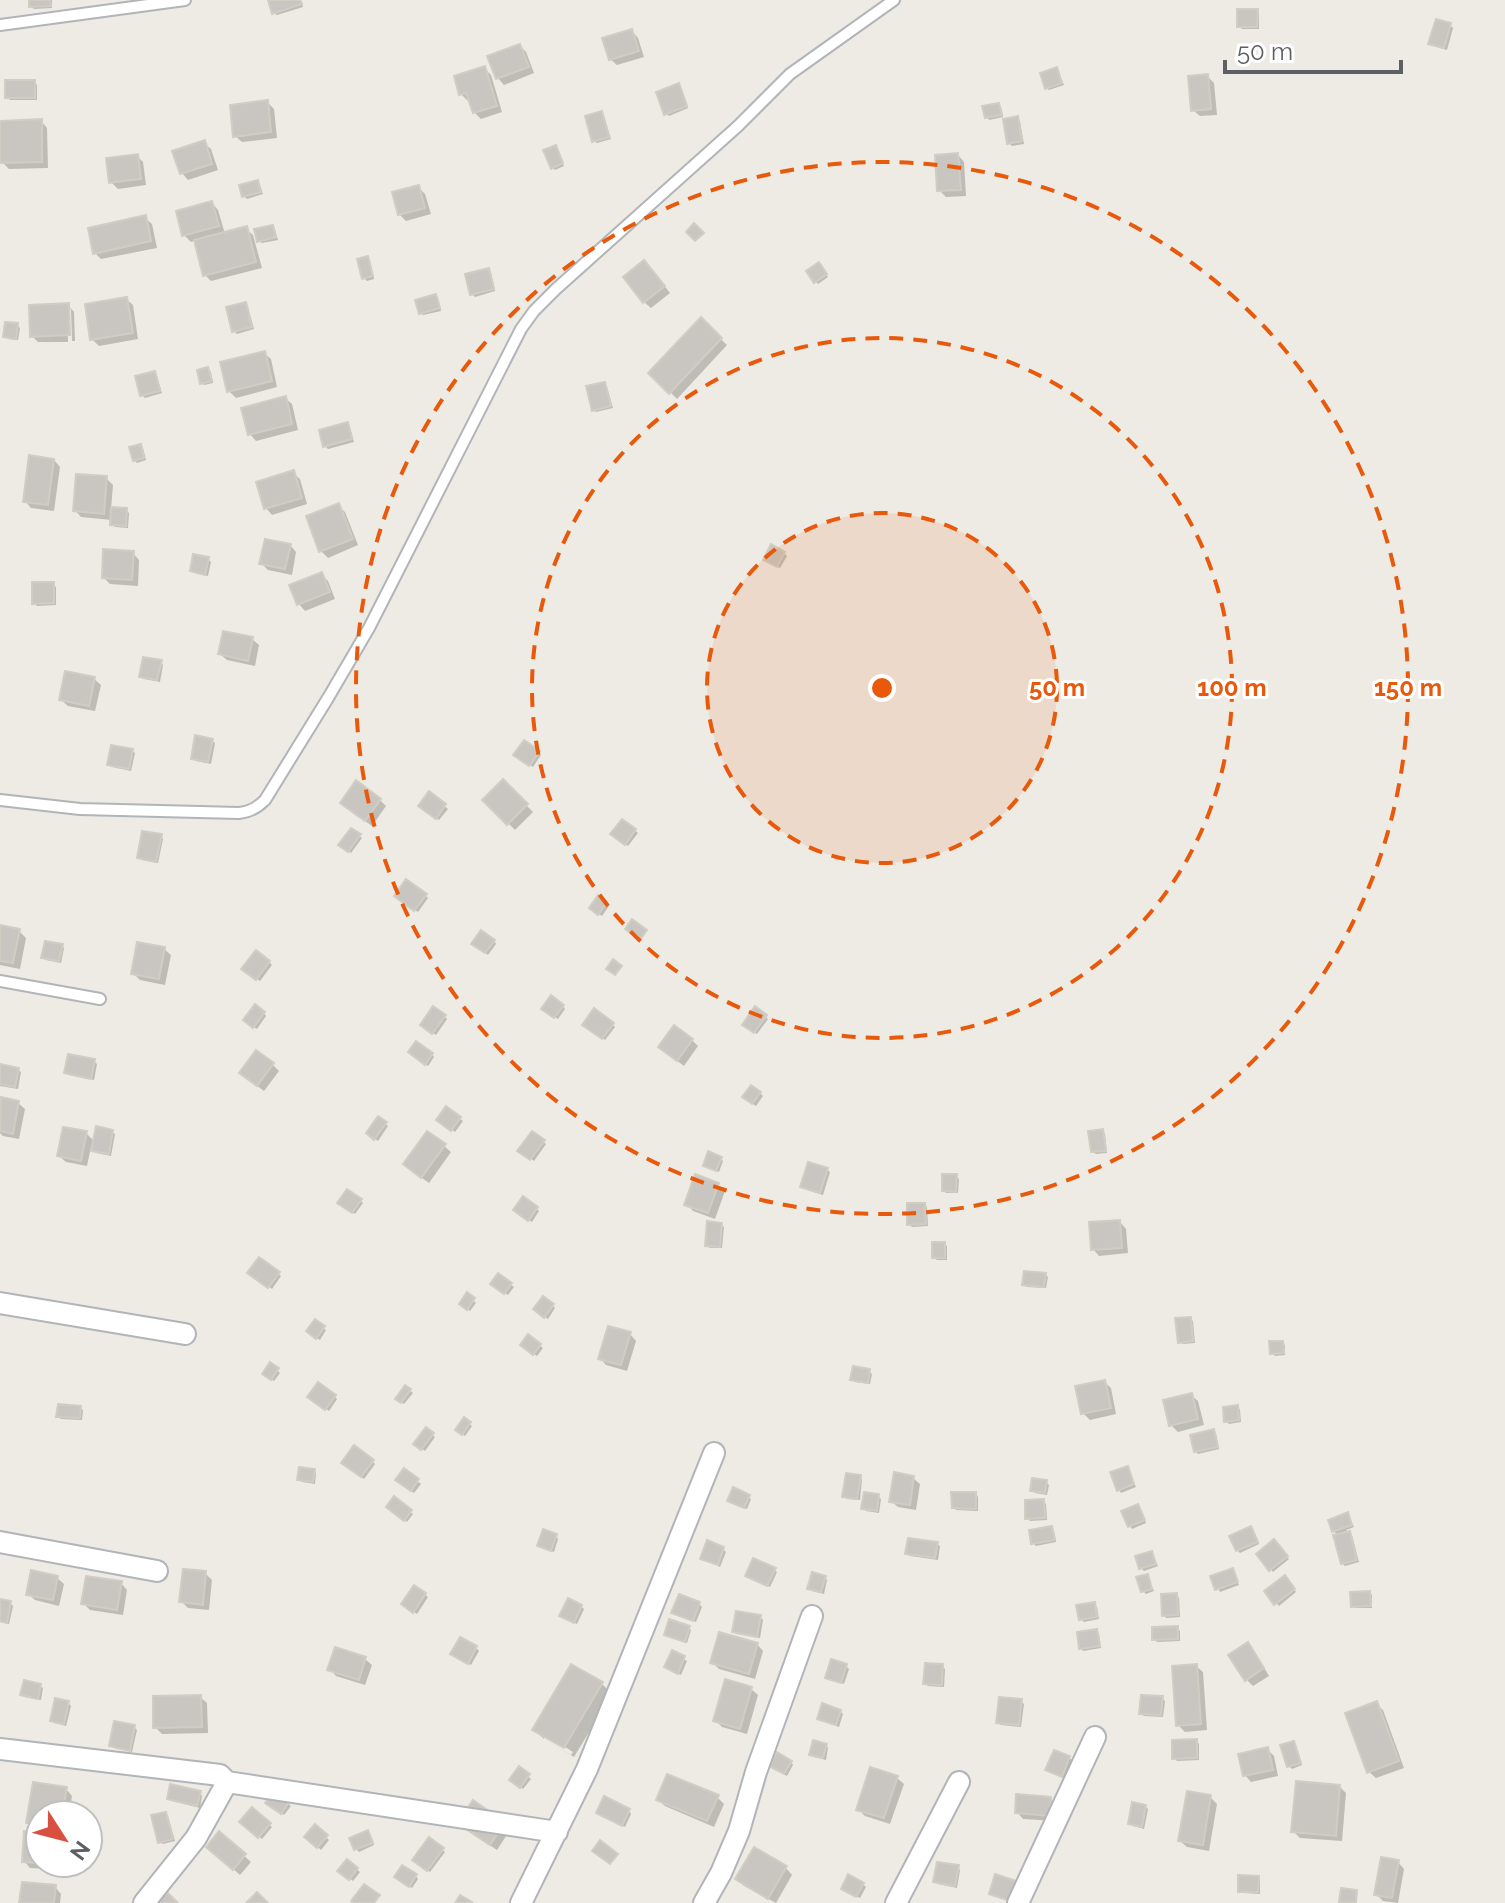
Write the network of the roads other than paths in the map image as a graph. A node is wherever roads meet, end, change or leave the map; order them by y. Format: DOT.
graph roads {
  1 [pos="185,0"];
  2 [pos="894,0"];
  3 [pos="0,25"];
  4 [pos="0,800"];
  5 [pos="0,981"];
  6 [pos="100,999"];
  7 [pos="0,1303"];
  8 [pos="185,1334"];
  9 [pos="714,1453"];
  10 [pos="0,1542"];
  11 [pos="157,1571"];
  12 [pos="812,1616"];
  13 [pos="1095,1737"];
  14 [pos="0,1749"];
  15 [pos="227,1782"];
  16 [pos="959,1782"];
  17 [pos="557,1832"];
  18 [pos="144,1903"];
  19 [pos="521,1903"];
  20 [pos="704,1903"];
  21 [pos="896,1903"];
  22 [pos="1018,1903"];
  1 -- 3 [label="lane"];
  2 -- 4 [label="lane"];
  5 -- 6 [label="lane"];
  7 -- 8 [label="street"];
  9 -- 17 [label="street"];
  10 -- 11 [label="street"];
  12 -- 20 [label="street"];
  13 -- 22 [label="street"];
  14 -- 15 [label="street"];
  15 -- 17 [label="street"];
  15 -- 18 [label="street"];
  16 -- 21 [label="street"];
  17 -- 19 [label="street"];
}
